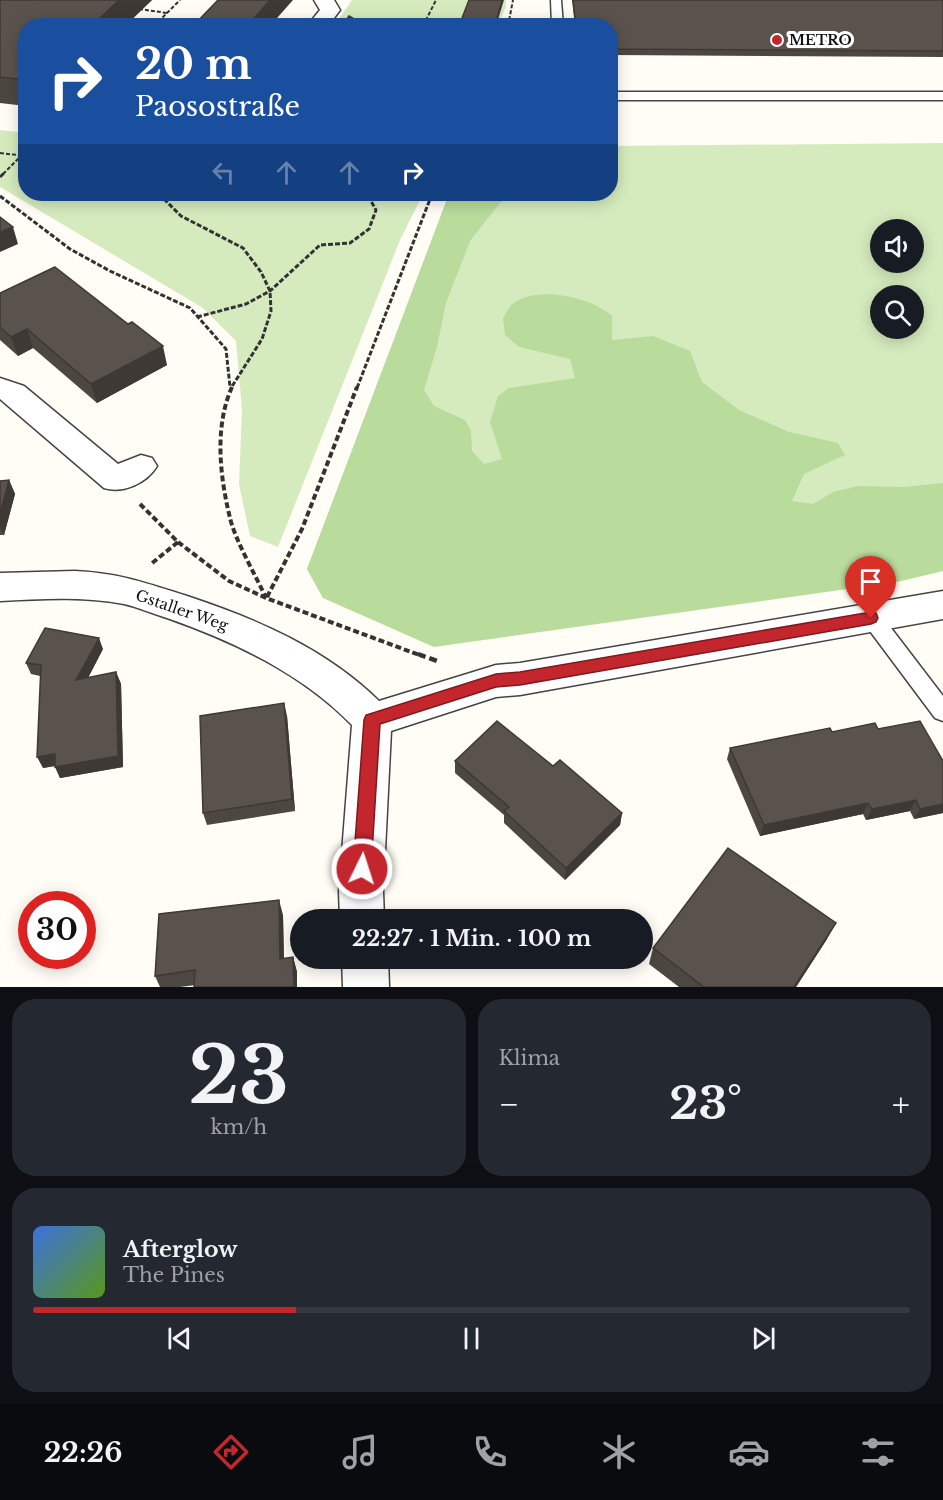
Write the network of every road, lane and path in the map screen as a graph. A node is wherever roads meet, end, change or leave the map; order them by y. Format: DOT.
graph roads {
  1 [pos="180,0"];
  2 [pos="324,0"];
  3 [pos="436,0"];
  4 [pos="513,0"];
  5 [pos="556,0"];
  6 [pos="137,9"];
  7 [pos="167,13"];
  8 [pos="162,18"];
  9 [pos="324,18"];
  10 [pos="427,18"];
  11 [pos="510,18"];
  12 [pos="557,18"];
  13 [pos="618,96"];
  14 [pos="943,96"];
  15 [pos="0,153"];
  16 [pos="18,155"];
  17 [pos="18,161"];
  18 [pos="0,177"];
  19 [pos="0,195"];
  20 [pos="164,201"];
  21 [pos="371,201"];
  22 [pos="429,201"];
  23 [pos="270,291"];
  24 [pos="198,317"];
  25 [pos="0,388"];
  26 [pos="231,389"];
  27 [pos="128,473"];
  28 [pos="178,542"];
  29 [pos="0,587"];
  30 [pos="120,589"];
  31 [pos="266,598"];
  32 [pos="943,605"];
  33 [pos="871,618"];
  34 [pos="496,681"];
  35 [pos="943,712"];
  36 [pos="372,720"];
  37 [pos="362,909"];
  38 [pos="365,969"];
  39 [pos="366,987"];
  1 -- 7 [label="path"];
  2 -- 9 [label="street"];
  3 -- 10 [label="path"];
  4 -- 11 [label="path"];
  5 -- 12 [label="lane"];
  6 -- 7 [label="path"];
  7 -- 8 [label="path"];
  13 -- 14 [label="lane"];
  15 -- 16 [label="path"];
  17 -- 18 [label="path"];
  19 -- 24 [label="path"];
  20 -- 23 [label="path"];
  21 -- 23 [label="path"];
  22 -- 31 [label="path"];
  23 -- 24 [label="path"];
  23 -- 26 [label="path"];
  24 -- 26 [label="path"];
  25 -- 27 [label="street"];
  26 -- 31 [label="path"];
  27 -- 28 [label="path"];
  28 -- 30 [label="path"];
  28 -- 31 [label="path"];
  29 -- 30 [label="street, Gstaller Weg"];
  30 -- 36 [label="street, Gstaller Weg"];
  31 -- 34 [label="path"];
  32 -- 33 [label="street"];
  33 -- 34 [label="street"];
  33 -- 35 [label="lane"];
  34 -- 36 [label="street"];
  36 -- 37 [label="street"];
  38 -- 39 [label="street"];
}
